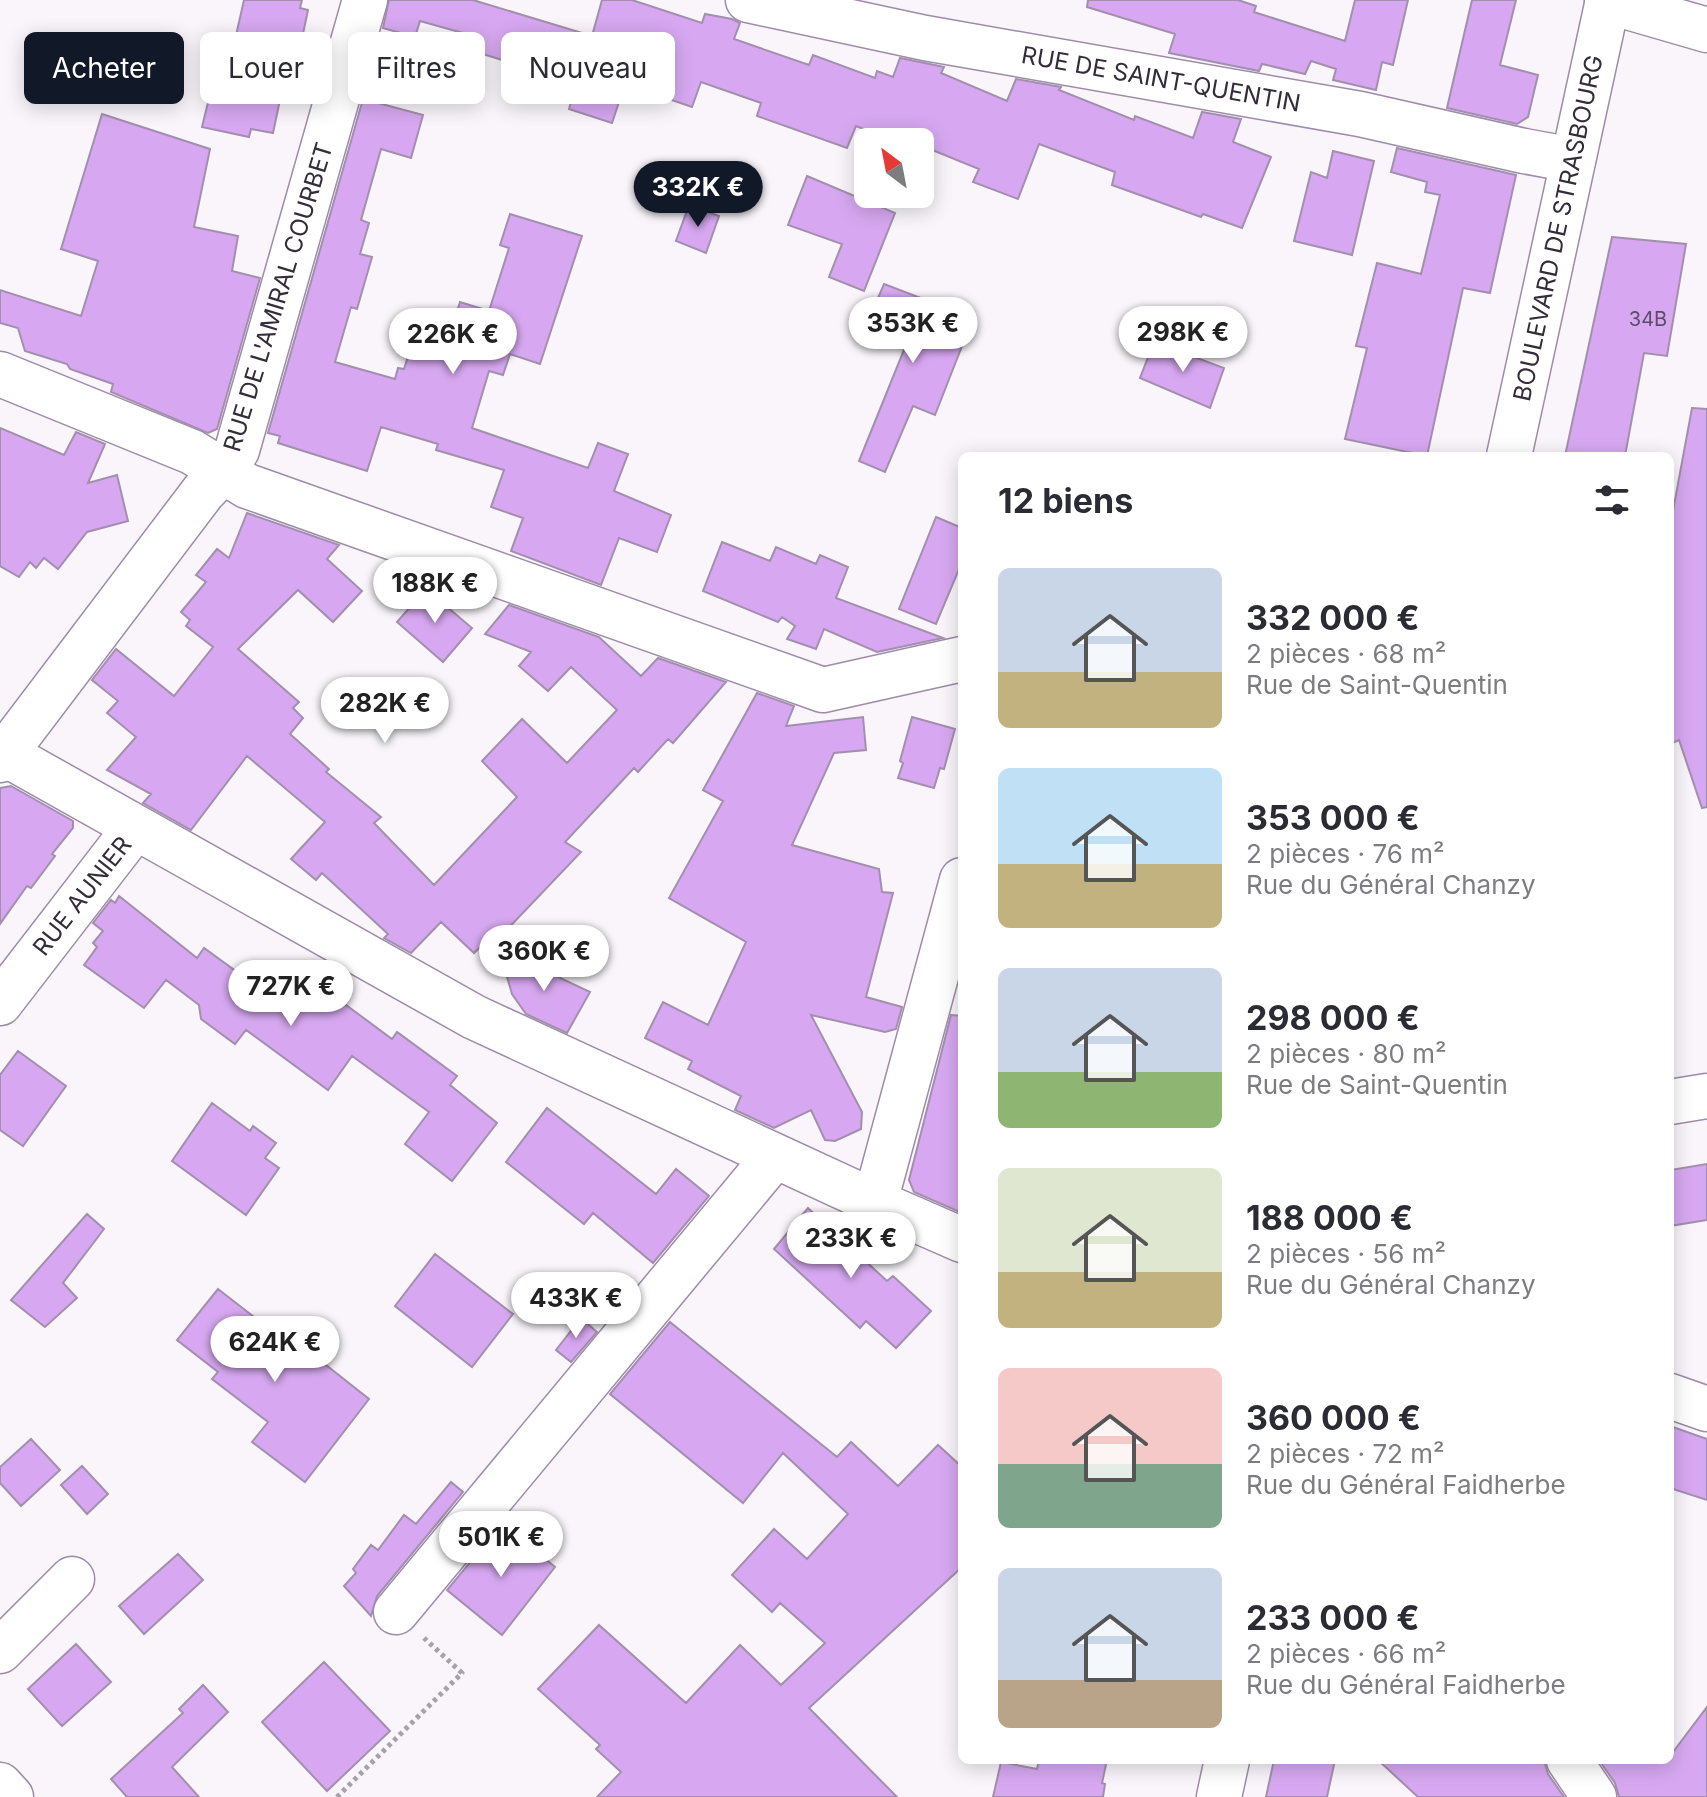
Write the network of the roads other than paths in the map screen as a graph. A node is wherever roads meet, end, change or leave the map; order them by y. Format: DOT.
graph roads {
  1 [pos="365,0"];
  2 [pos="748,0"];
  3 [pos="1607,1"];
  4 [pos="1707,30"];
  5 [pos="1573,160"];
  6 [pos="0,374"];
  7 [pos="1510,452"];
  8 [pos="223,471"];
  9 [pos="958,660"];
  10 [pos="2,755"];
  11 [pos="135,828"];
  12 [pos="958,895"];
  13 [pos="0,1003"];
  14 [pos="1707,1096"];
  15 [pos="1674,1101"];
  16 [pos="775,1156"];
  17 [pos="875,1202"];
  18 [pos="958,1238"];
  19 [pos="1674,1397"];
  20 [pos="1707,1409"];
  21 [pos="72,1579"];
  22 [pos="396,1612"];
  23 [pos="0,1651"];
  24 [pos="1226,1764"];
  25 [pos="1572,1764"];
  26 [pos="0,1785"];
  27 [pos="11,1797"];
  28 [pos="1219,1797"];
  29 [pos="1594,1797"];
  1 -- 8 [label="street, RUE DE L'AMIRAL COURBET"];
  2 -- 5 [label="street, RUE DE SAINT-QUENTIN"];
  3 -- 4 [label="street"];
  3 -- 5 [label="street, BOULEVARD DE STRASBOURG"];
  5 -- 7 [label="street, BOULEVARD DE STRASBOURG"];
  6 -- 8 [label="street"];
  8 -- 9 [label="street"];
  8 -- 10 [label="street, RUE DE L'AMIRAL COURBET"];
  10 -- 11 [label="street"];
  11 -- 13 [label="street, RUE AUNIER"];
  11 -- 16 [label="street"];
  12 -- 17 [label="street"];
  14 -- 15 [label="street"];
  16 -- 17 [label="street"];
  16 -- 22 [label="street"];
  17 -- 18 [label="street"];
  19 -- 20 [label="street"];
  21 -- 23 [label="street"];
  24 -- 28 [label="street"];
  25 -- 29 [label="street"];
  26 -- 27 [label="street"];
}
